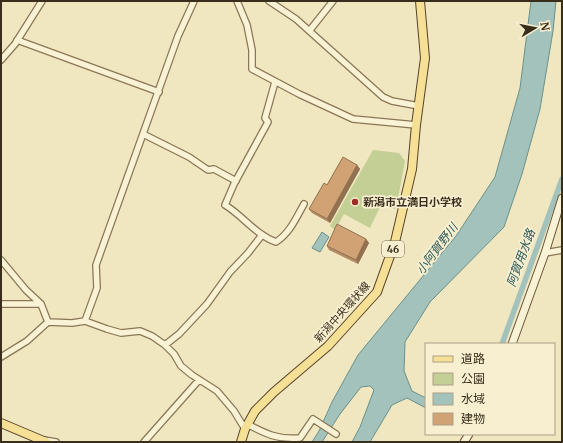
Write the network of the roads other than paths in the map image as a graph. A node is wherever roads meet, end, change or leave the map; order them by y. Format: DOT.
graph roads {
  1 [pos="42,1"];
  2 [pos="194,1"];
  3 [pos="236,1"];
  4 [pos="269,1"];
  5 [pos="333,1"];
  6 [pos="420,1"];
  7 [pos="310,30"];
  8 [pos="16,40"];
  9 [pos="1,60"];
  10 [pos="275,82"];
  11 [pos="159,92"];
  12 [pos="419,106"];
  13 [pos="416,125"];
  14 [pos="143,134"];
  15 [pos="236,181"];
  16 [pos="562,198"];
  17 [pos="304,204"];
  18 [pos="262,235"];
  19 [pos="562,250"];
  20 [pos="545,253"];
  21 [pos="1,260"];
  22 [pos="1,304"];
  23 [pos="42,304"];
  24 [pos="85,321"];
  25 [pos="48,322"];
  26 [pos="512,343"];
  27 [pos="165,345"];
  28 [pos="1,357"];
  29 [pos="198,380"];
  30 [pos="1,424"];
  31 [pos="246,426"];
  32 [pos="336,434"];
  33 [pos="36,438"];
  34 [pos="46,442"];
  35 [pos="56,442"];
  36 [pos="144,442"];
  37 [pos="242,442"];
  1 -- 8 [label="street"];
  2 -- 11 [label="street"];
  3 -- 10 [label="street"];
  4 -- 7 [label="street"];
  5 -- 7 [label="street"];
  6 -- 12 [label="main road, 新潟中央環状線 / 46"];
  7 -- 12 [label="street"];
  8 -- 9 [label="street"];
  8 -- 11 [label="street"];
  10 -- 13 [label="street"];
  10 -- 15 [label="street"];
  11 -- 14 [label="street"];
  12 -- 13 [label="main road, 新潟中央環状線 / 46"];
  13 -- 31 [label="main road, 新潟中央環状線 / 46"];
  14 -- 15 [label="street"];
  14 -- 24 [label="street"];
  15 -- 18 [label="street"];
  16 -- 20 [label="main road"];
  17 -- 18 [label="street"];
  18 -- 27 [label="street"];
  19 -- 20 [label="street"];
  20 -- 26 [label="main road"];
  21 -- 23 [label="street"];
  22 -- 23 [label="street"];
  23 -- 25 [label="street"];
  24 -- 25 [label="street"];
  24 -- 27 [label="street"];
  25 -- 28 [label="street"];
  27 -- 29 [label="street"];
  29 -- 31 [label="street"];
  29 -- 36 [label="street"];
  30 -- 33 [label="main road"];
  31 -- 32 [label="street"];
  31 -- 37 [label="main road, 新潟中央環状線 / 46"];
  33 -- 34 [label="main road"];
  33 -- 35 [label="street"];
}
